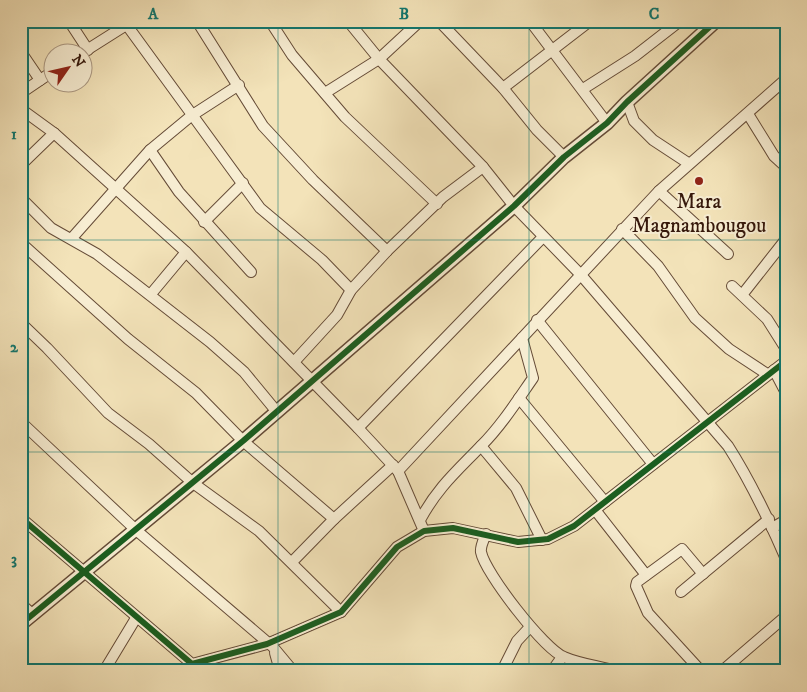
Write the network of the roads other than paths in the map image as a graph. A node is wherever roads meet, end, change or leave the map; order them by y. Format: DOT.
graph roads {
  1 [pos="70,21"];
  2 [pos="197,21"];
  3 [pos="270,21"];
  4 [pos="348,21"];
  5 [pos="420,21"];
  6 [pos="439,21"];
  7 [pos="530,21"];
  8 [pos="590,21"];
  9 [pos="680,21"];
  10 [pos="716,21"];
  11 [pos="129,23"];
  12 [pos="80,42"];
  13 [pos="92,47"];
  14 [pos="552,49"];
  15 [pos="21,52"];
  16 [pos="379,58"];
  17 [pos="786,79"];
  18 [pos="40,80"];
  19 [pos="239,85"];
  20 [pos="503,88"];
  21 [pos="584,89"];
  22 [pos="21,93"];
  23 [pos="325,93"];
  24 [pos="627,102"];
  25 [pos="21,109"];
  26 [pos="748,114"];
  27 [pos="191,116"];
  28 [pos="607,123"];
  29 [pos="54,133"];
  30 [pos="150,150"];
  31 [pos="564,157"];
  32 [pos="688,163"];
  33 [pos="21,165"];
  34 [pos="483,167"];
  35 [pos="786,167"];
  36 [pos="243,183"];
  37 [pos="114,188"];
  38 [pos="659,191"];
  39 [pos="21,198"];
  40 [pos="437,204"];
  41 [pos="514,206"];
  42 [pos="204,222"];
  43 [pos="786,223"];
  44 [pos="622,229"];
  45 [pos="786,231"];
  46 [pos="543,237"];
  47 [pos="72,238"];
  48 [pos="786,239"];
  49 [pos="21,243"];
  50 [pos="387,251"];
  51 [pos="186,252"];
  52 [pos="728,254"];
  53 [pos="251,272"];
  54 [pos="581,275"];
  55 [pos="732,286"];
  56 [pos="350,290"];
  57 [pos="151,294"];
  58 [pos="742,295"];
  59 [pos="537,320"];
  60 [pos="21,323"];
  61 [pos="522,338"];
  62 [pos="786,348"];
  63 [pos="786,361"];
  64 [pos="294,362"];
  65 [pos="771,372"];
  66 [pos="312,380"];
  67 [pos="786,393"];
  68 [pos="519,398"];
  69 [pos="276,412"];
  70 [pos="707,422"];
  71 [pos="22,425"];
  72 [pos="358,428"];
  73 [pos="243,441"];
  74 [pos="481,446"];
  75 [pos="653,464"];
  76 [pos="396,468"];
  77 [pos="193,483"];
  78 [pos="605,502"];
  79 [pos="596,511"];
  80 [pos="21,518"];
  81 [pos="334,519"];
  82 [pos="420,520"];
  83 [pos="786,520"];
  84 [pos="771,523"];
  85 [pos="136,530"];
  86 [pos="424,531"];
  87 [pos="486,534"];
  88 [pos="542,540"];
  89 [pos="786,559"];
  90 [pos="292,562"];
  91 [pos="84,574"];
  92 [pos="703,574"];
  93 [pos="646,575"];
  94 [pos="681,592"];
  95 [pos="21,604"];
  96 [pos="340,612"];
  97 [pos="33,615"];
  98 [pos="786,616"];
  99 [pos="136,618"];
  100 [pos="21,624"];
  101 [pos="530,627"];
  102 [pos="270,645"];
  103 [pos="562,657"];
  104 [pos="189,668"];
  105 [pos="104,671"];
  106 [pos="280,671"];
  107 [pos="293,671"];
  108 [pos="502,671"];
  109 [pos="552,671"];
  110 [pos="616,671"];
  111 [pos="701,671"];
  112 [pos="722,671"];
  1 -- 12 [label="street"];
  2 -- 19 [label="street"];
  3 -- 23 [label="street"];
  4 -- 16 [label="street"];
  5 -- 16 [label="street"];
  6 -- 20 [label="street"];
  7 -- 14 [label="street"];
  8 -- 14 [label="street"];
  9 -- 21 [label="street"];
  10 -- 24 [label="street"];
  11 -- 13 [label="street"];
  11 -- 27 [label="street"];
  14 -- 20 [label="street"];
  14 -- 21 [label="street"];
  15 -- 18 [label="street"];
  16 -- 23 [label="street"];
  16 -- 34 [label="street"];
  17 -- 26 [label="street"];
  18 -- 22 [label="street"];
  19 -- 27 [label="street"];
  19 -- 50 [label="street"];
  20 -- 31 [label="street"];
  21 -- 28 [label="street"];
  23 -- 40 [label="street"];
  24 -- 28 [label="street"];
  24 -- 32 [label="street"];
  25 -- 29 [label="street"];
  26 -- 32 [label="street"];
  26 -- 35 [label="street"];
  27 -- 30 [label="street"];
  27 -- 36 [label="street"];
  28 -- 31 [label="street"];
  29 -- 33 [label="street"];
  29 -- 37 [label="street"];
  30 -- 37 [label="street"];
  30 -- 42 [label="street"];
  31 -- 41 [label="street"];
  32 -- 38 [label="street"];
  34 -- 40 [label="street"];
  34 -- 41 [label="street"];
  36 -- 42 [label="street"];
  36 -- 56 [label="street"];
  37 -- 47 [label="street"];
  37 -- 51 [label="street"];
  38 -- 44 [label="street"];
  38 -- 52 [label="street"];
  39 -- 47 [label="street"];
  40 -- 50 [label="street"];
  41 -- 46 [label="street"];
  41 -- 66 [label="street"];
  42 -- 53 [label="street"];
  43 -- 45 [label="street"];
  44 -- 54 [label="street"];
  44 -- 65 [label="street"];
  46 -- 54 [label="street"];
  46 -- 72 [label="street"];
  47 -- 57 [label="street"];
  48 -- 58 [label="street"];
  49 -- 73 [label="street"];
  50 -- 56 [label="street"];
  51 -- 57 [label="street"];
  51 -- 64 [label="street"];
  54 -- 59 [label="street"];
  54 -- 70 [label="street"];
  55 -- 58 [label="street"];
  56 -- 64 [label="street"];
  57 -- 69 [label="street"];
  58 -- 62 [label="street"];
  59 -- 61 [label="street"];
  59 -- 75 [label="street"];
  60 -- 77 [label="street"];
  61 -- 68 [label="street"];
  61 -- 76 [label="street"];
  63 -- 65 [label="street"];
  64 -- 66 [label="street"];
  65 -- 67 [label="street"];
  65 -- 70 [label="street"];
  66 -- 69 [label="street"];
  66 -- 72 [label="street"];
  68 -- 74 [label="street"];
  68 -- 78 [label="street"];
  69 -- 73 [label="street"];
  70 -- 75 [label="street"];
  70 -- 84 [label="street"];
  71 -- 85 [label="street"];
  72 -- 76 [label="street"];
  73 -- 77 [label="street"];
  73 -- 81 [label="street"];
  74 -- 82 [label="street"];
  74 -- 88 [label="street"];
  75 -- 78 [label="street"];
  76 -- 81 [label="street"];
  76 -- 82 [label="street"];
  77 -- 85 [label="street"];
  77 -- 90 [label="street"];
  78 -- 79 [label="street"];
  79 -- 88 [label="street"];
  79 -- 93 [label="street"];
  80 -- 91 [label="street"];
  81 -- 90 [label="street"];
  82 -- 86 [label="street"];
  83 -- 84 [label="street"];
  84 -- 89 [label="street"];
  84 -- 92 [label="street"];
  85 -- 91 [label="street"];
  85 -- 102 [label="street"];
  86 -- 87 [label="street"];
  86 -- 96 [label="street"];
  87 -- 88 [label="street"];
  87 -- 101 [label="street"];
  90 -- 96 [label="street"];
  91 -- 97 [label="street"];
  91 -- 99 [label="street"];
  92 -- 93 [label="street"];
  92 -- 94 [label="street"];
  93 -- 111 [label="street"];
  95 -- 97 [label="street"];
  96 -- 102 [label="street"];
  97 -- 100 [label="street"];
  98 -- 112 [label="street"];
  99 -- 104 [label="street"];
  99 -- 105 [label="street"];
  101 -- 103 [label="street"];
  101 -- 108 [label="street"];
  102 -- 104 [label="street"];
  102 -- 106 [label="street"];
  102 -- 107 [label="street"];
  103 -- 109 [label="street"];
  103 -- 110 [label="street"];
}
